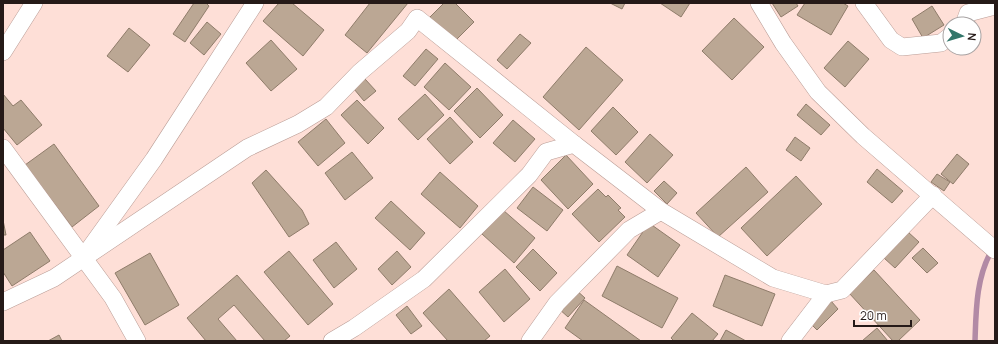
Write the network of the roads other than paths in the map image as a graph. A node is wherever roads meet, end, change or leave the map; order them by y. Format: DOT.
graph roads {
  1 [pos="34,3"];
  2 [pos="255,3"];
  3 [pos="758,3"];
  4 [pos="864,3"];
  5 [pos="995,6"];
  6 [pos="967,16"];
  7 [pos="942,42"];
  8 [pos="3,52"];
  9 [pos="574,144"];
  10 [pos="3,148"];
  11 [pos="933,195"];
  12 [pos="661,211"];
  13 [pos="991,246"];
  14 [pos="83,259"];
  15 [pos="826,294"];
  16 [pos="3,302"];
  17 [pos="137,341"];
  18 [pos="332,341"];
  19 [pos="530,341"];
  20 [pos="790,341"];
  1 -- 8 [label="street"];
  2 -- 14 [label="street"];
  3 -- 11 [label="street"];
  4 -- 7 [label="street"];
  5 -- 6 [label="street"];
  9 -- 12 [label="street"];
  9 -- 14 [label="street"];
  9 -- 18 [label="street"];
  10 -- 14 [label="street"];
  11 -- 13 [label="street"];
  11 -- 15 [label="street"];
  12 -- 15 [label="street"];
  12 -- 19 [label="street"];
  14 -- 16 [label="street"];
  14 -- 17 [label="street"];
  15 -- 20 [label="street"];
}
